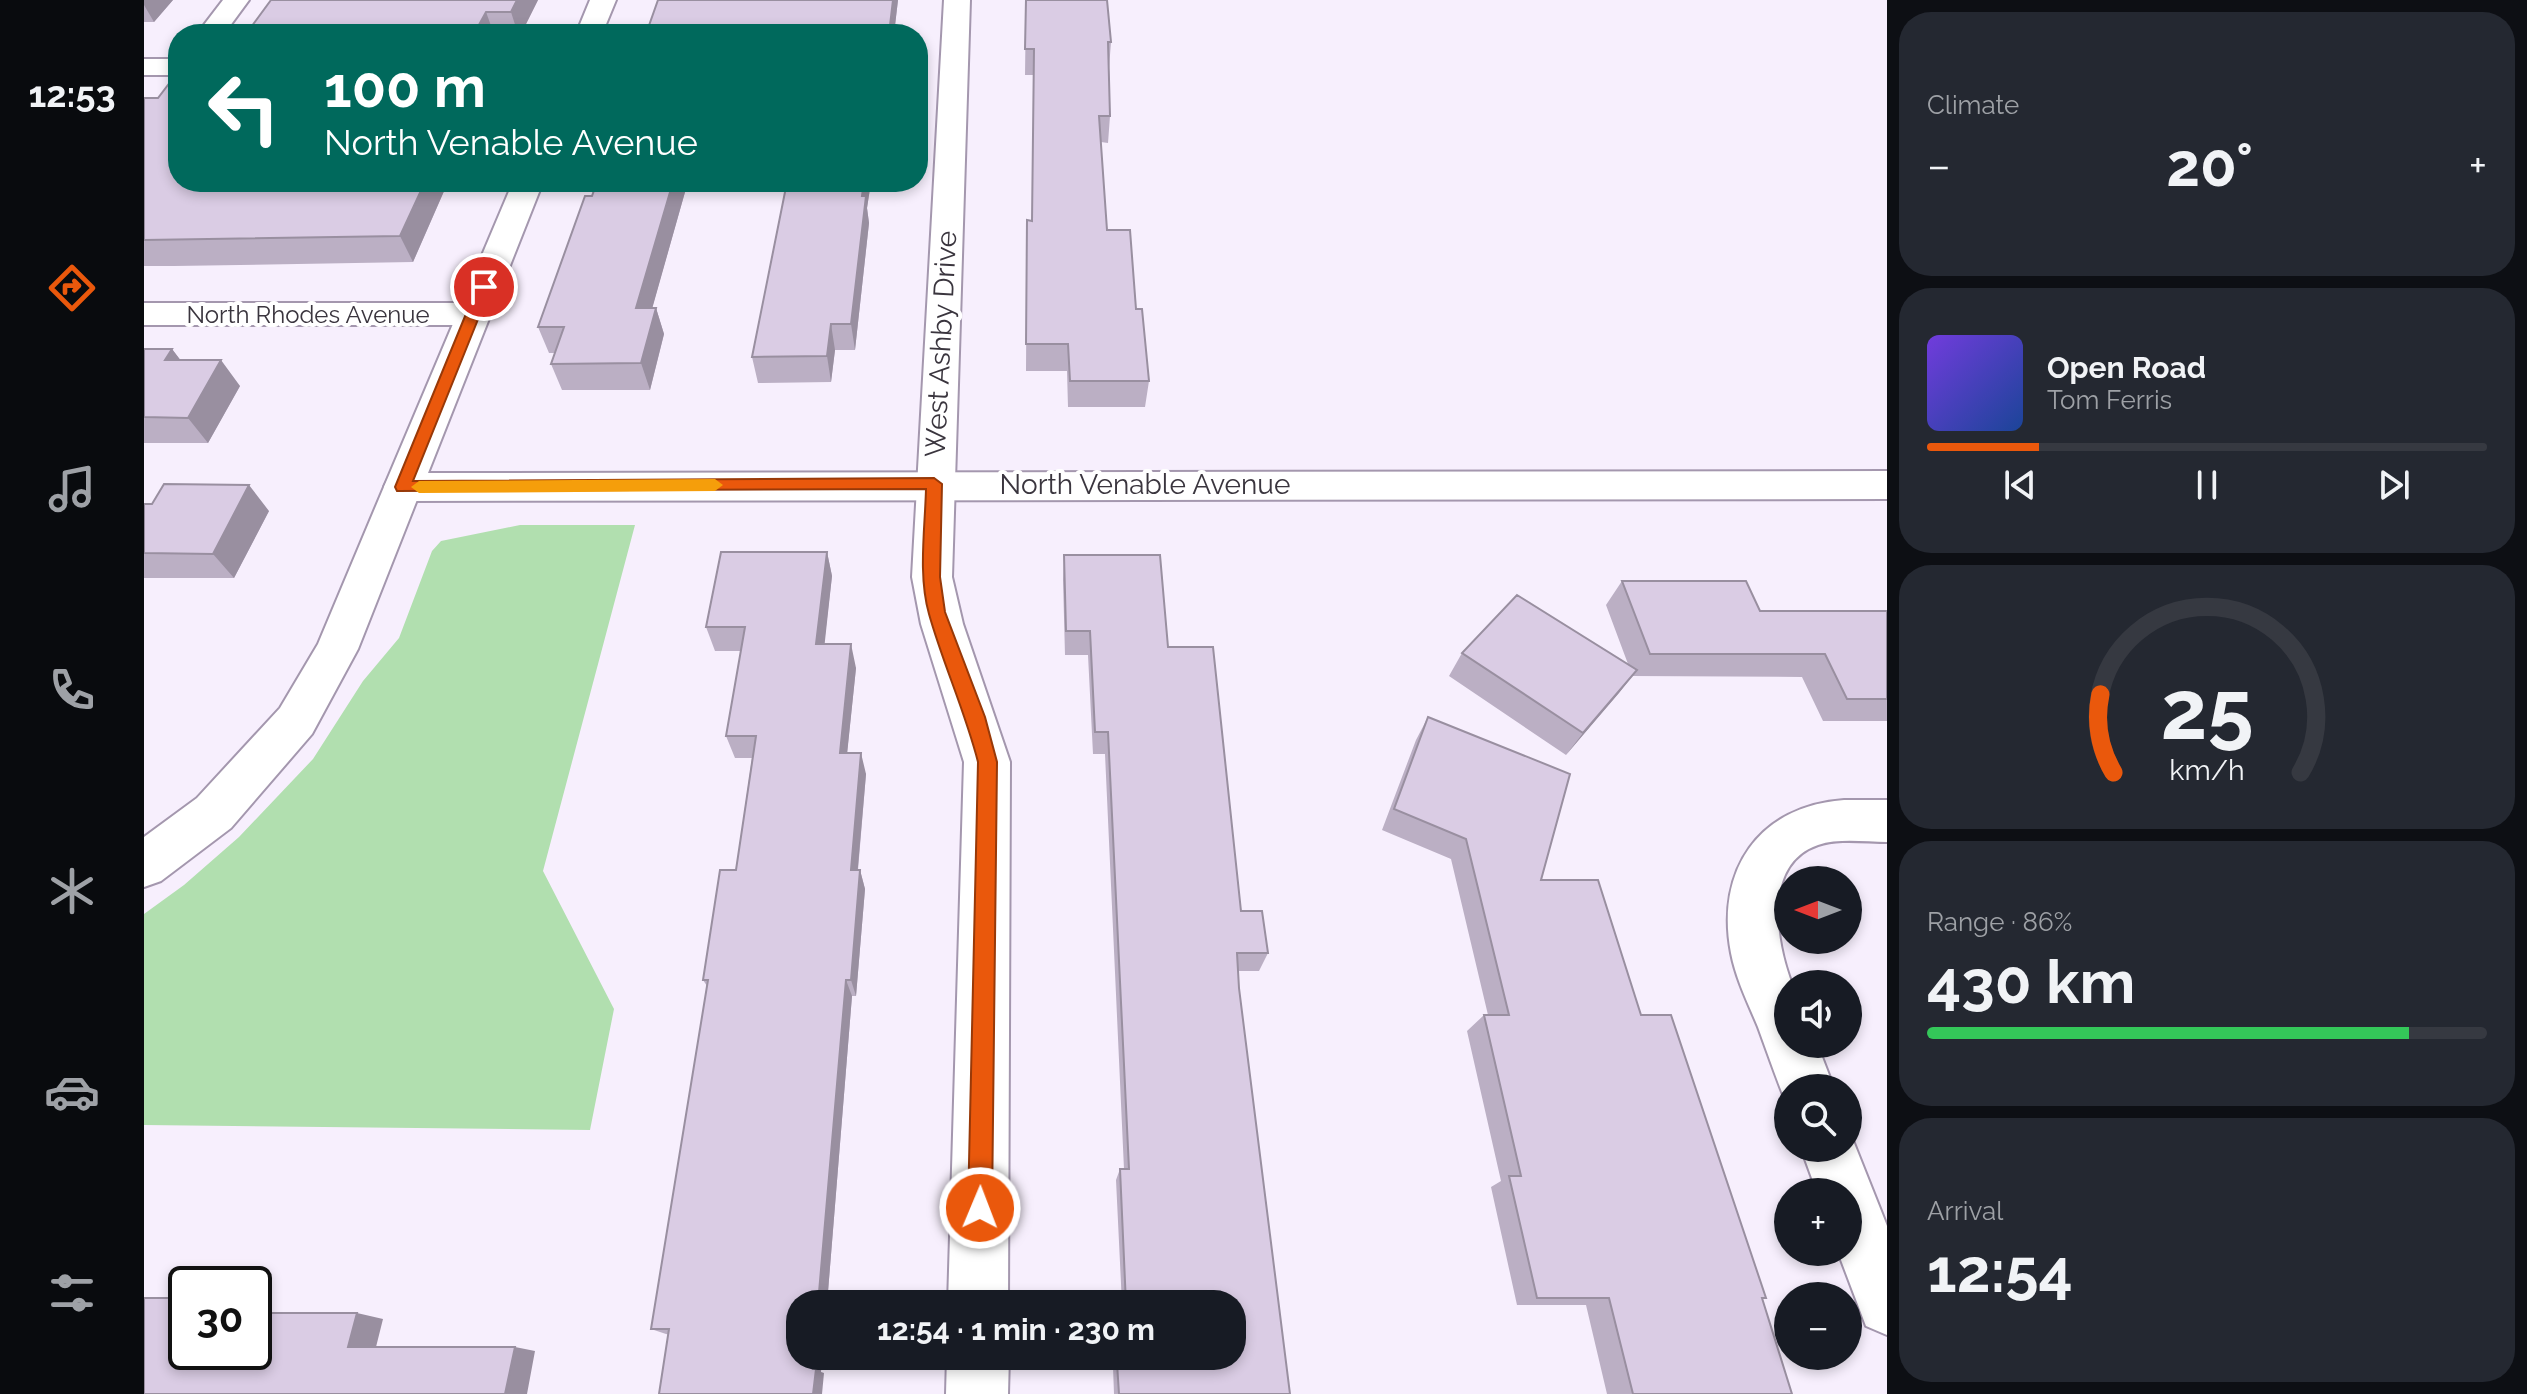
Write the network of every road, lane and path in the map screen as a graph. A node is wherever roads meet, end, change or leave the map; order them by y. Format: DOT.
graph roads {
  1 [pos="236,0"];
  2 [pos="603,0"];
  3 [pos="957,0"];
  4 [pos="218,24"];
  5 [pos="593,24"];
  6 [pos="144,67"];
  7 [pos="168,67"];
  8 [pos="524,192"];
  9 [pos="144,314"];
  10 [pos="473,314"];
  11 [pos="934,484"];
  12 [pos="1887,485"];
  13 [pos="403,487"];
  14 [pos="1887,821"];
  15 [pos="144,865"];
  16 [pos="1774,999"];
  17 [pos="1862,1237"];
  18 [pos="978,1290"];
  19 [pos="1887,1305"];
  20 [pos="978,1370"];
  21 [pos="977,1394"];
  1 -- 4 [label="street"];
  2 -- 5 [label="street"];
  3 -- 11 [label="street, West Ashby Drive"];
  6 -- 7 [label="street"];
  8 -- 10 [label="street"];
  9 -- 10 [label="street, North Rhodes Avenue"];
  10 -- 13 [label="street"];
  11 -- 12 [label="street, North Venable Avenue"];
  11 -- 13 [label="street, North Venable Avenue"];
  11 -- 18 [label="street, West Ashby Drive"];
  13 -- 15 [label="street"];
  14 -- 16 [label="street"];
  17 -- 19 [label="street"];
  20 -- 21 [label="street"];
}
